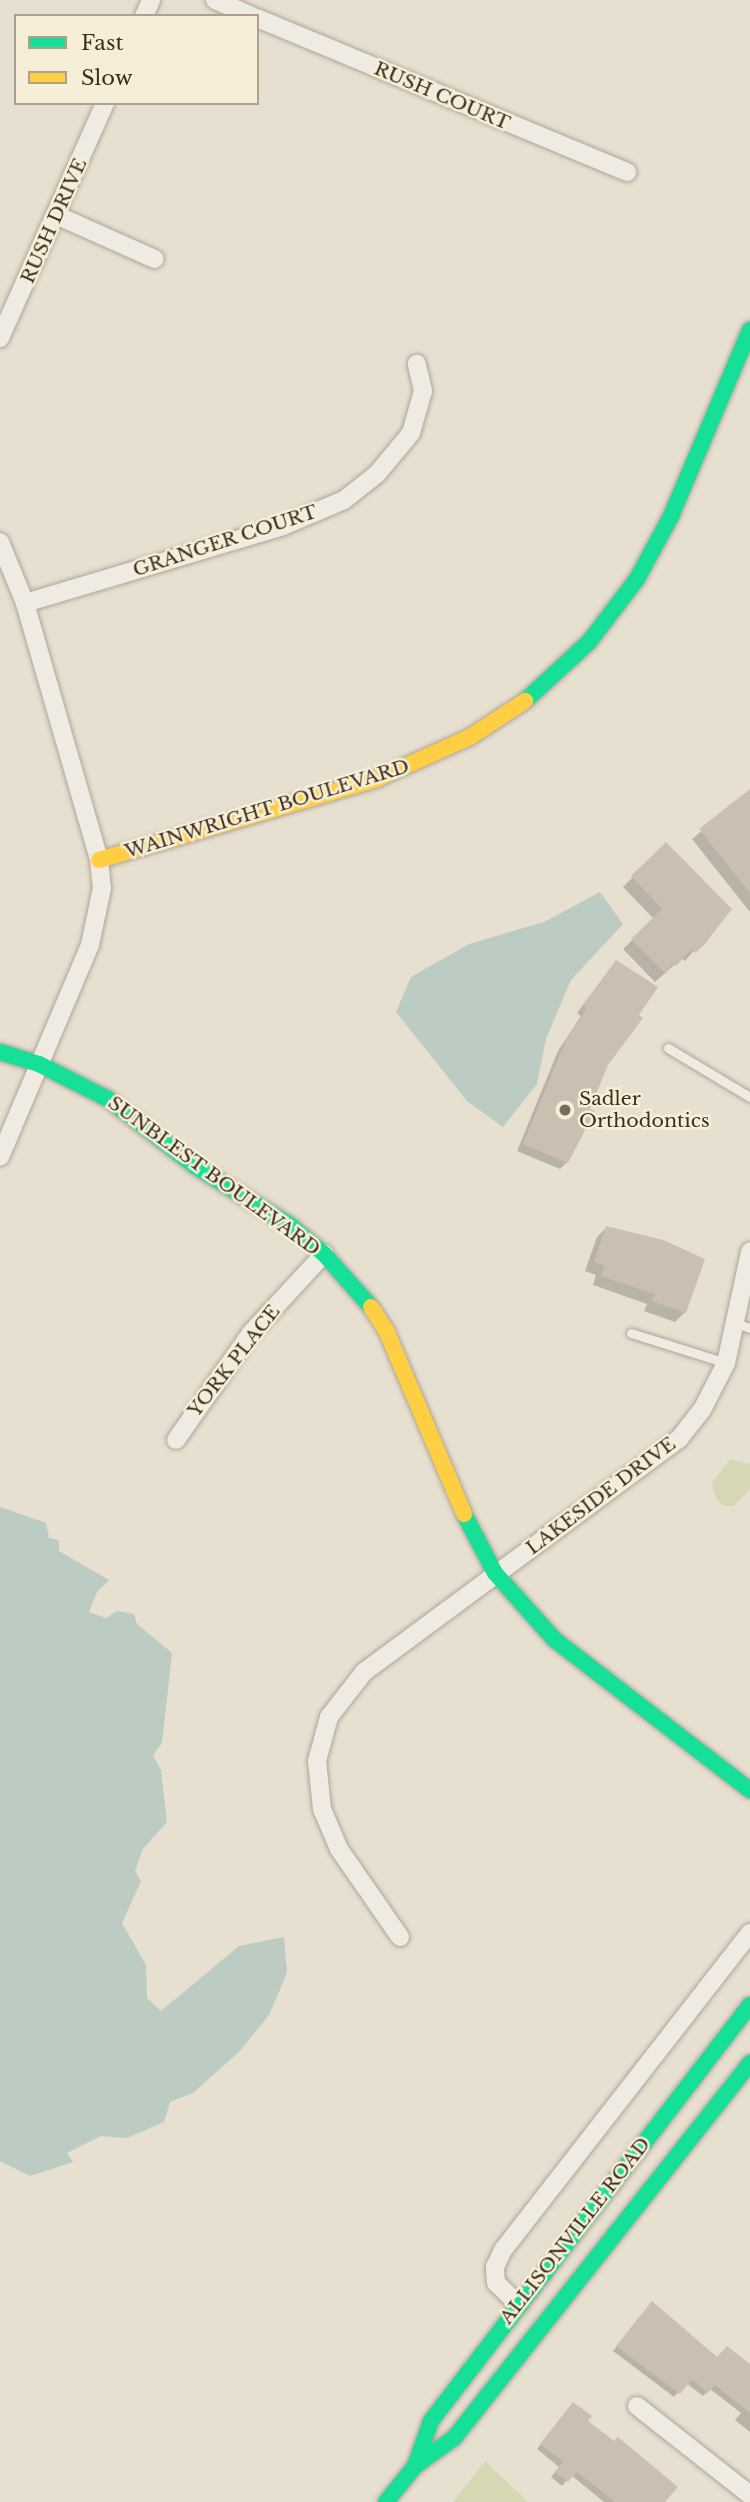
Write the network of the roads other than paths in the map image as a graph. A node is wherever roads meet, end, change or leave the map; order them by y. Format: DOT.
graph roads {
  1 [pos="215,0"];
  2 [pos="247,14"];
  3 [pos="259,19"];
  4 [pos="105,105"];
  5 [pos="627,172"];
  6 [pos="57,215"];
  7 [pos="155,259"];
  8 [pos="750,330"];
  9 [pos="0,338"];
  10 [pos="417,364"];
  11 [pos="0,541"];
  12 [pos="25,603"];
  13 [pos="99,860"];
  14 [pos="668,1048"];
  15 [pos="0,1052"];
  16 [pos="39,1063"];
  17 [pos="750,1097"];
  18 [pos="0,1157"];
  19 [pos="750,1252"];
  20 [pos="324,1254"];
  21 [pos="743,1325"];
  22 [pos="631,1333"];
  23 [pos="726,1363"];
  24 [pos="176,1440"];
  25 [pos="495,1573"];
  26 [pos="750,1790"];
  27 [pos="750,1933"];
  28 [pos="400,1937"];
  29 [pos="750,2005"];
  30 [pos="750,2063"];
  31 [pos="518,2304"];
  32 [pos="637,2406"];
  33 [pos="415,2466"];
  34 [pos="750,2495"];
  35 [pos="386,2502"];
  1 -- 2 [label="street"];
  3 -- 5 [label="street, RUSH COURT"];
  4 -- 6 [label="street, RUSH DRIVE"];
  6 -- 7 [label="street"];
  6 -- 9 [label="street, RUSH DRIVE"];
  8 -- 13 [label="street, WAINWRIGHT BOULEVARD"];
  10 -- 12 [label="street, GRANGER COURT"];
  11 -- 12 [label="street"];
  12 -- 13 [label="street"];
  13 -- 16 [label="street"];
  14 -- 17 [label="lane"];
  15 -- 16 [label="street, SUNBLEST BOULEVARD"];
  16 -- 18 [label="street"];
  16 -- 20 [label="street, SUNBLEST BOULEVARD"];
  19 -- 21 [label="street, LAKESIDE DRIVE"];
  20 -- 24 [label="street, YORK PLACE"];
  20 -- 25 [label="street, SUNBLEST BOULEVARD"];
  21 -- 23 [label="street, LAKESIDE DRIVE"];
  22 -- 23 [label="lane"];
  23 -- 25 [label="street, LAKESIDE DRIVE"];
  25 -- 26 [label="street, SUNBLEST BOULEVARD"];
  25 -- 28 [label="street, LAKESIDE DRIVE"];
  27 -- 31 [label="street"];
  29 -- 31 [label="street, ALLISONVILLE ROAD"];
  30 -- 33 [label="street, ALLISONVILLE ROAD"];
  31 -- 33 [label="street, ALLISONVILLE ROAD"];
  32 -- 34 [label="street"];
  33 -- 35 [label="street, ALLISONVILLE ROAD"];
}
